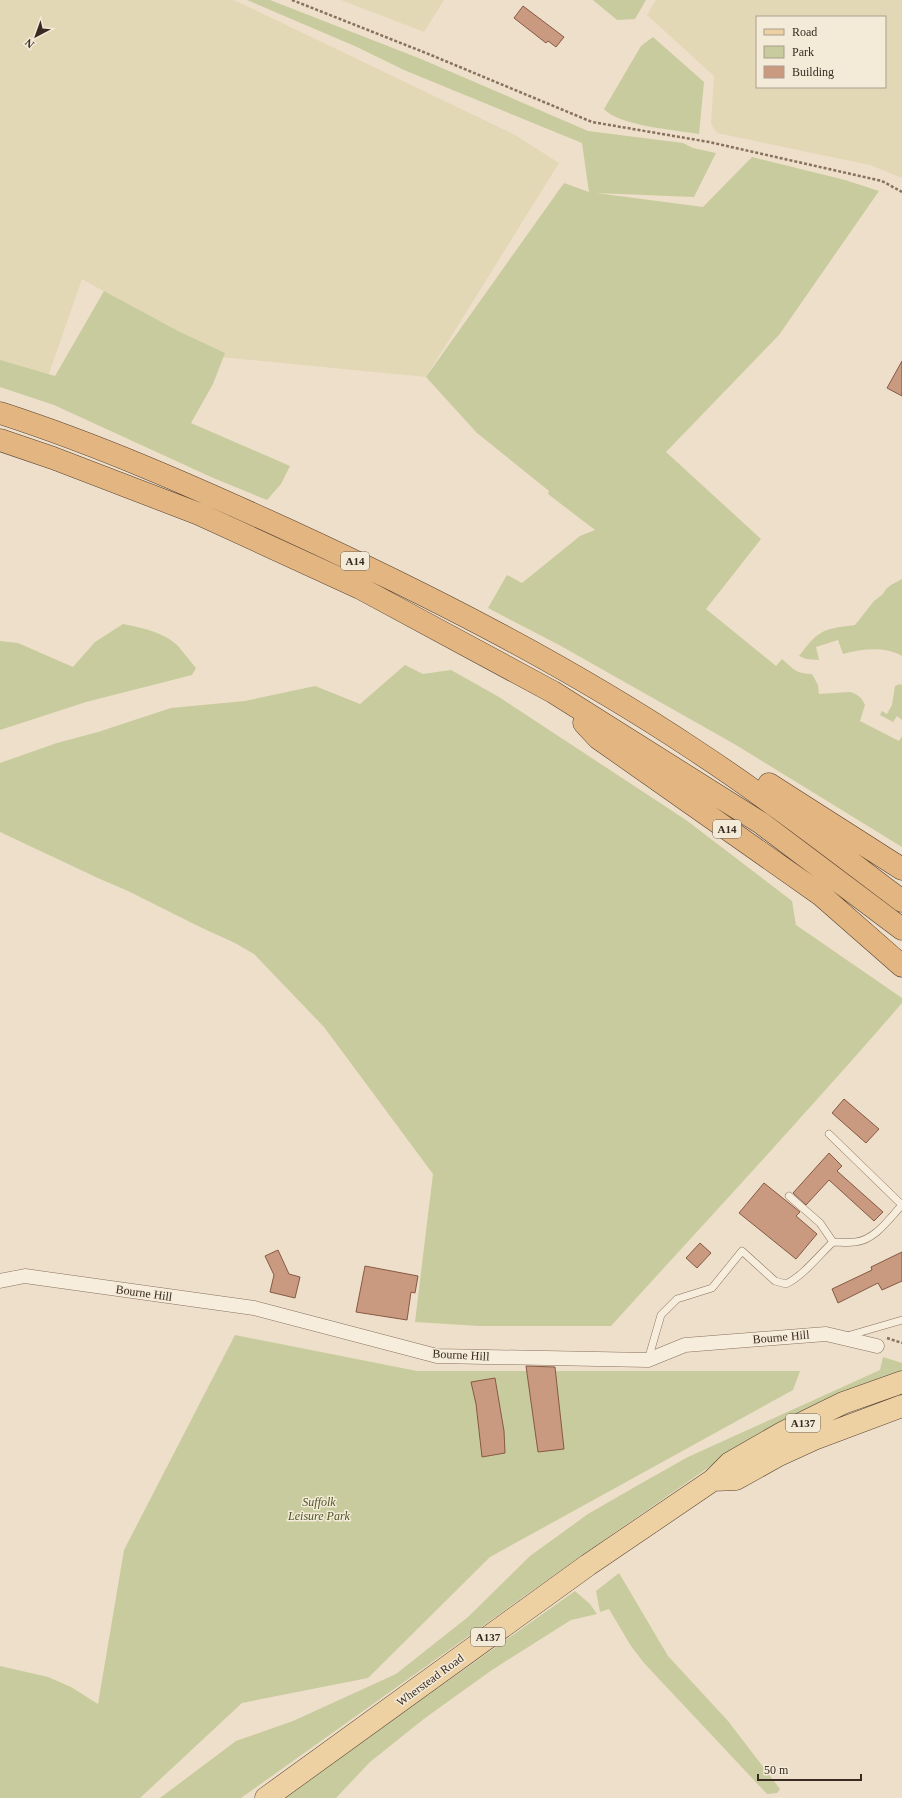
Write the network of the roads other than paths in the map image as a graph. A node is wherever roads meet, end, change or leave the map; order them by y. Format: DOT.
graph roads {
  1 [pos="0,413"];
  2 [pos="0,440"];
  3 [pos="553,692"];
  4 [pos="691,747"];
  5 [pos="902,869"];
  6 [pos="902,901"];
  7 [pos="902,929"];
  8 [pos="902,966"];
  9 [pos="829,1134"];
  10 [pos="790,1196"];
  11 [pos="902,1205"];
  12 [pos="833,1242"];
  13 [pos="0,1280"];
  14 [pos="902,1320"];
  15 [pos="843,1337"];
  16 [pos="877,1346"];
  17 [pos="648,1360"];
  18 [pos="902,1382"];
  19 [pos="902,1406"];
  20 [pos="713,1480"];
  21 [pos="266,1798"];
  1 -- 4 [label="highway, A14"];
  2 -- 3 [label="highway, A14"];
  3 -- 7 [label="highway, A14"];
  3 -- 8 [label="highway, A14"];
  4 -- 5 [label="highway, A14"];
  4 -- 6 [label="highway, A14"];
  9 -- 11 [label="lane"];
  10 -- 12 [label="lane"];
  11 -- 12 [label="lane"];
  12 -- 17 [label="lane"];
  13 -- 17 [label="street, Bourne Hill"];
  14 -- 15 [label="lane"];
  15 -- 16 [label="street, Bourne Hill"];
  15 -- 17 [label="street, Bourne Hill"];
  18 -- 20 [label="main road, Wherstead Road / A137"];
  19 -- 20 [label="main road, Wherstead Road / A137"];
  20 -- 21 [label="main road, Wherstead Road / A137"];
}
